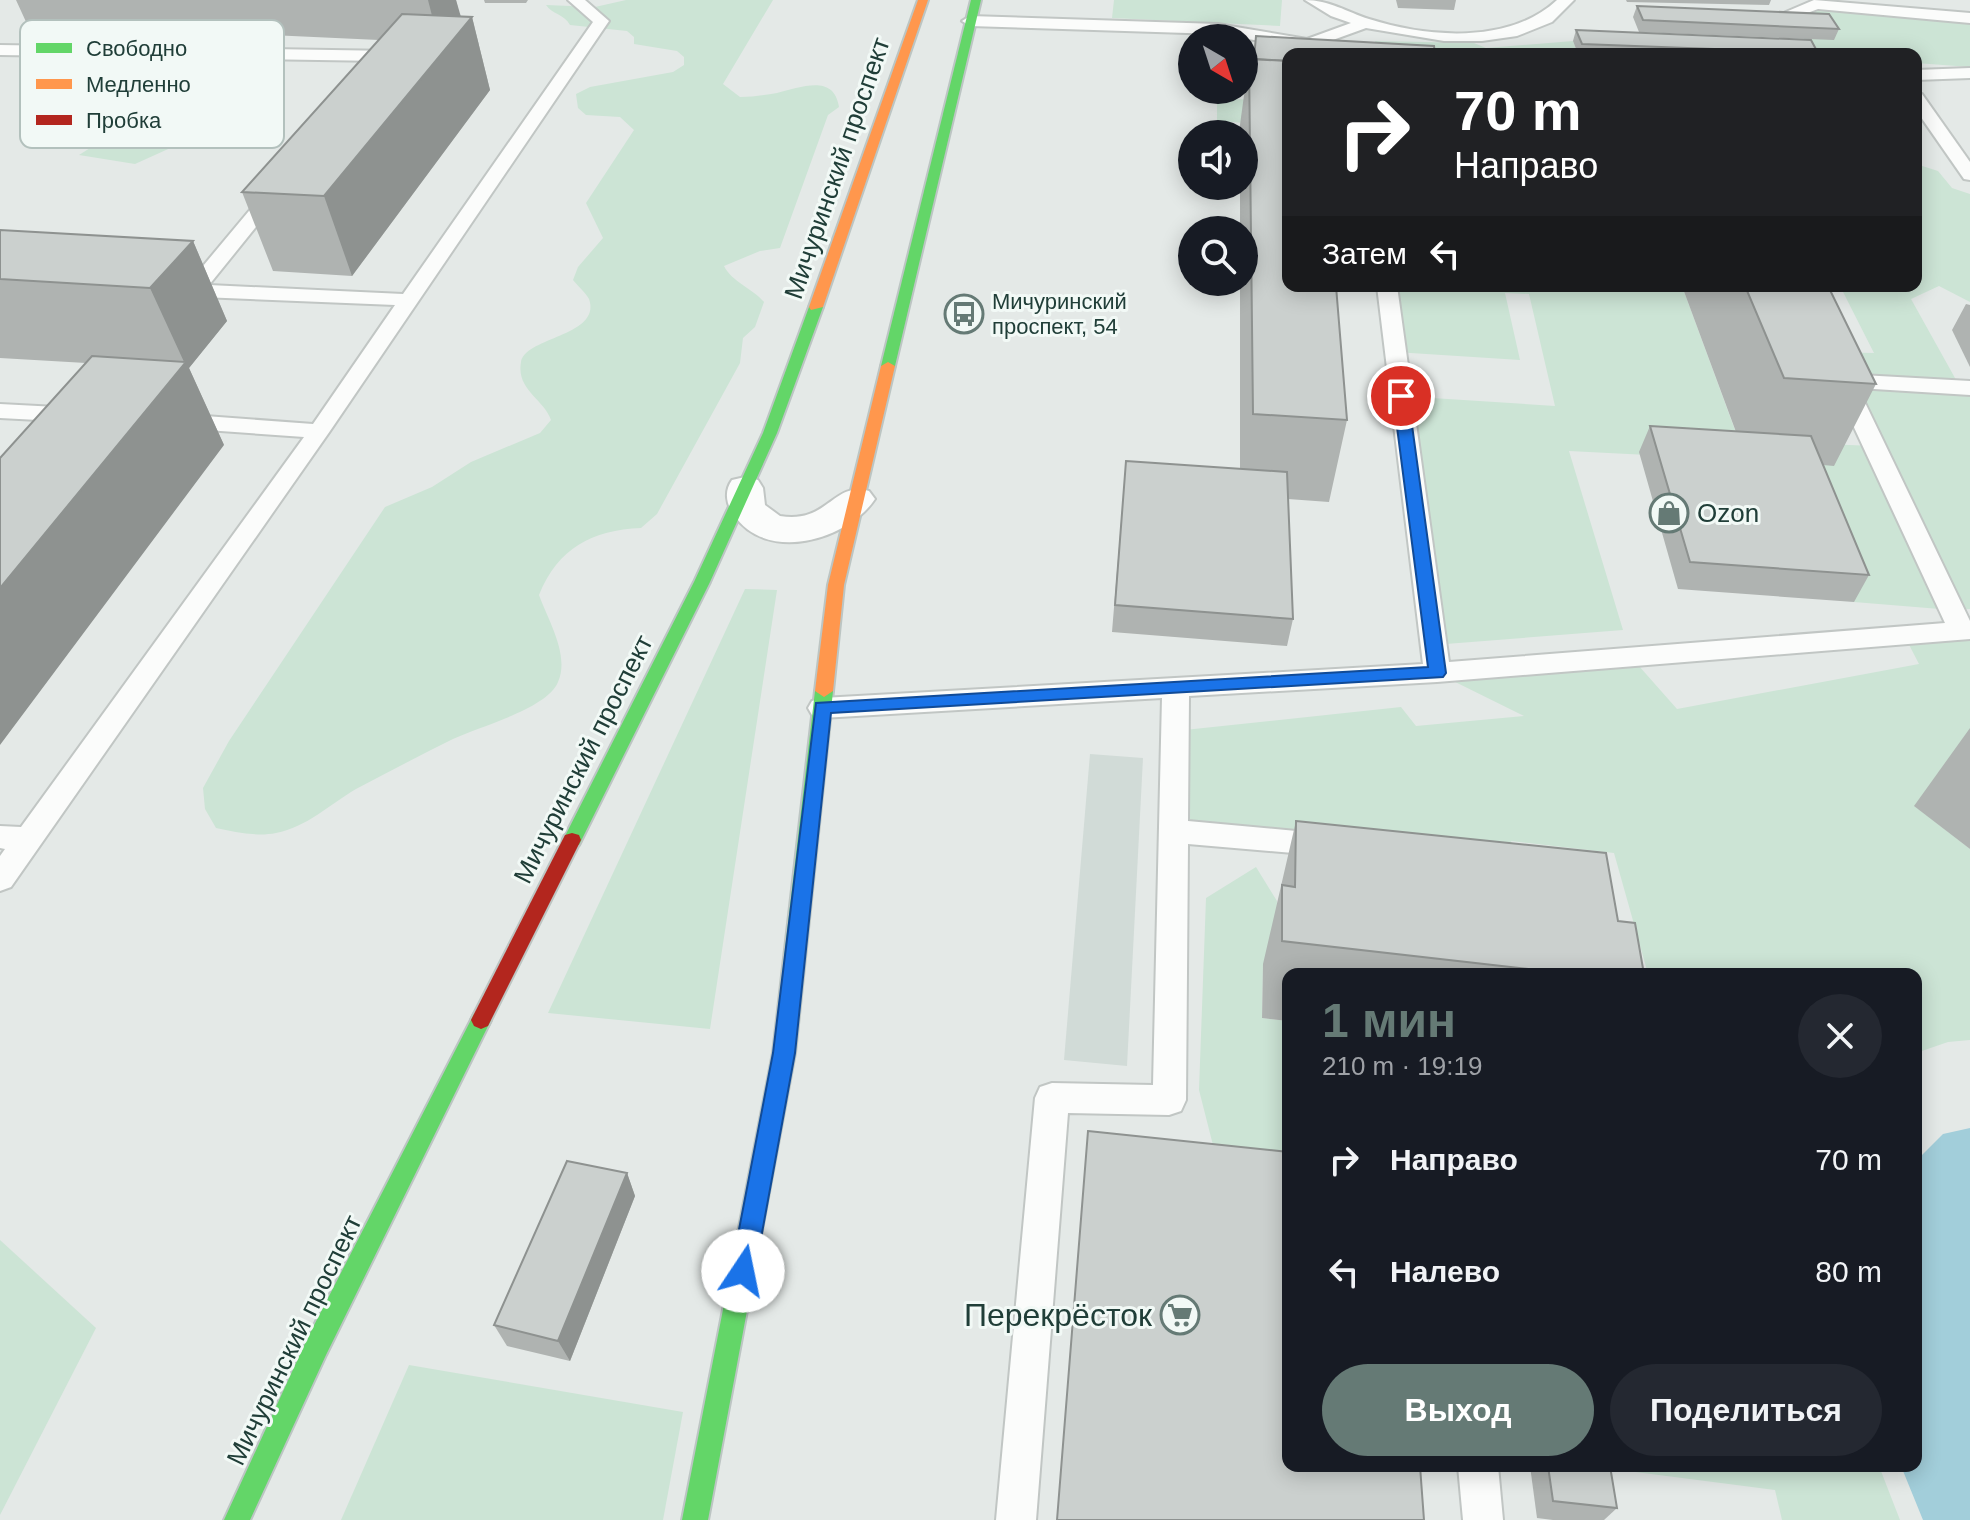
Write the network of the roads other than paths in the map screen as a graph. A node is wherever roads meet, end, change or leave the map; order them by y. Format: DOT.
graph roads {
  1 [pos="576,0"];
  2 [pos="923,0"];
  3 [pos="976,0"];
  4 [pos="1313,0"];
  5 [pos="1566,0"];
  6 [pos="1970,18"];
  7 [pos="1775,20"];
  8 [pos="970,21"];
  9 [pos="1363,24"];
  10 [pos="1308,44"];
  11 [pos="1324,48"];
  12 [pos="0,50"];
  13 [pos="20,50"];
  14 [pos="284,54"];
  15 [pos="1970,73"];
  16 [pos="378,75"];
  17 [pos="1922,75"];
  18 [pos="1922,107"];
  19 [pos="1970,175"];
  20 [pos="284,182"];
  21 [pos="164,289"];
  22 [pos="194,290"];
  23 [pos="1388,292"];
  24 [pos="409,300"];
  25 [pos="1830,352"];
  26 [pos="1844,381"];
  27 [pos="1970,388"];
  28 [pos="0,411"];
  29 [pos="94,416"];
  30 [pos="152,420"];
  31 [pos="319,431"];
  32 [pos="745,488"];
  33 [pos="856,499"];
  34 [pos="1966,630"];
  35 [pos="1437,673"];
  36 [pos="1176,687"];
  37 [pos="822,708"];
  38 [pos="1174,831"];
  39 [pos="14,838"];
  40 [pos="1363,848"];
  41 [pos="0,879"];
  42 [pos="1479,1472"];
  43 [pos="237,1520"];
  44 [pos="695,1520"];
  45 [pos="1016,1520"];
  46 [pos="1483,1520"];
  1 -- 24 [label="lane"];
  2 -- 32 [label="main road, Мичуринский проспект"];
  3 -- 8 [label="main road"];
  4 -- 9 [label="lane"];
  5 -- 9 [label="lane"];
  6 -- 7 [label="lane"];
  8 -- 10 [label="lane"];
  8 -- 33 [label="main road"];
  9 -- 10 [label="lane"];
  10 -- 11 [label="lane"];
  12 -- 13 [label="lane"];
  14 -- 16 [label="lane"];
  15 -- 17 [label="lane"];
  18 -- 19 [label="lane"];
  20 -- 22 [label="lane"];
  21 -- 22 [label="lane"];
  22 -- 24 [label="lane"];
  23 -- 35 [label="lane"];
  24 -- 31 [label="lane"];
  25 -- 26 [label="lane"];
  26 -- 27 [label="lane"];
  26 -- 34 [label="lane"];
  28 -- 29 [label="lane"];
  30 -- 31 [label="lane"];
  31 -- 39 [label="lane"];
  32 -- 33 [label="street"];
  32 -- 43 [label="main road, Мичуринский проспект"];
  33 -- 37 [label="main road"];
  34 -- 35 [label="lane"];
  35 -- 36 [label="lane"];
  36 -- 37 [label="lane"];
  36 -- 38 [label="lane"];
  37 -- 44 [label="main road"];
  38 -- 40 [label="lane"];
  38 -- 45 [label="lane"];
  39 -- 41 [label="lane"];
  42 -- 46 [label="lane"];
}
